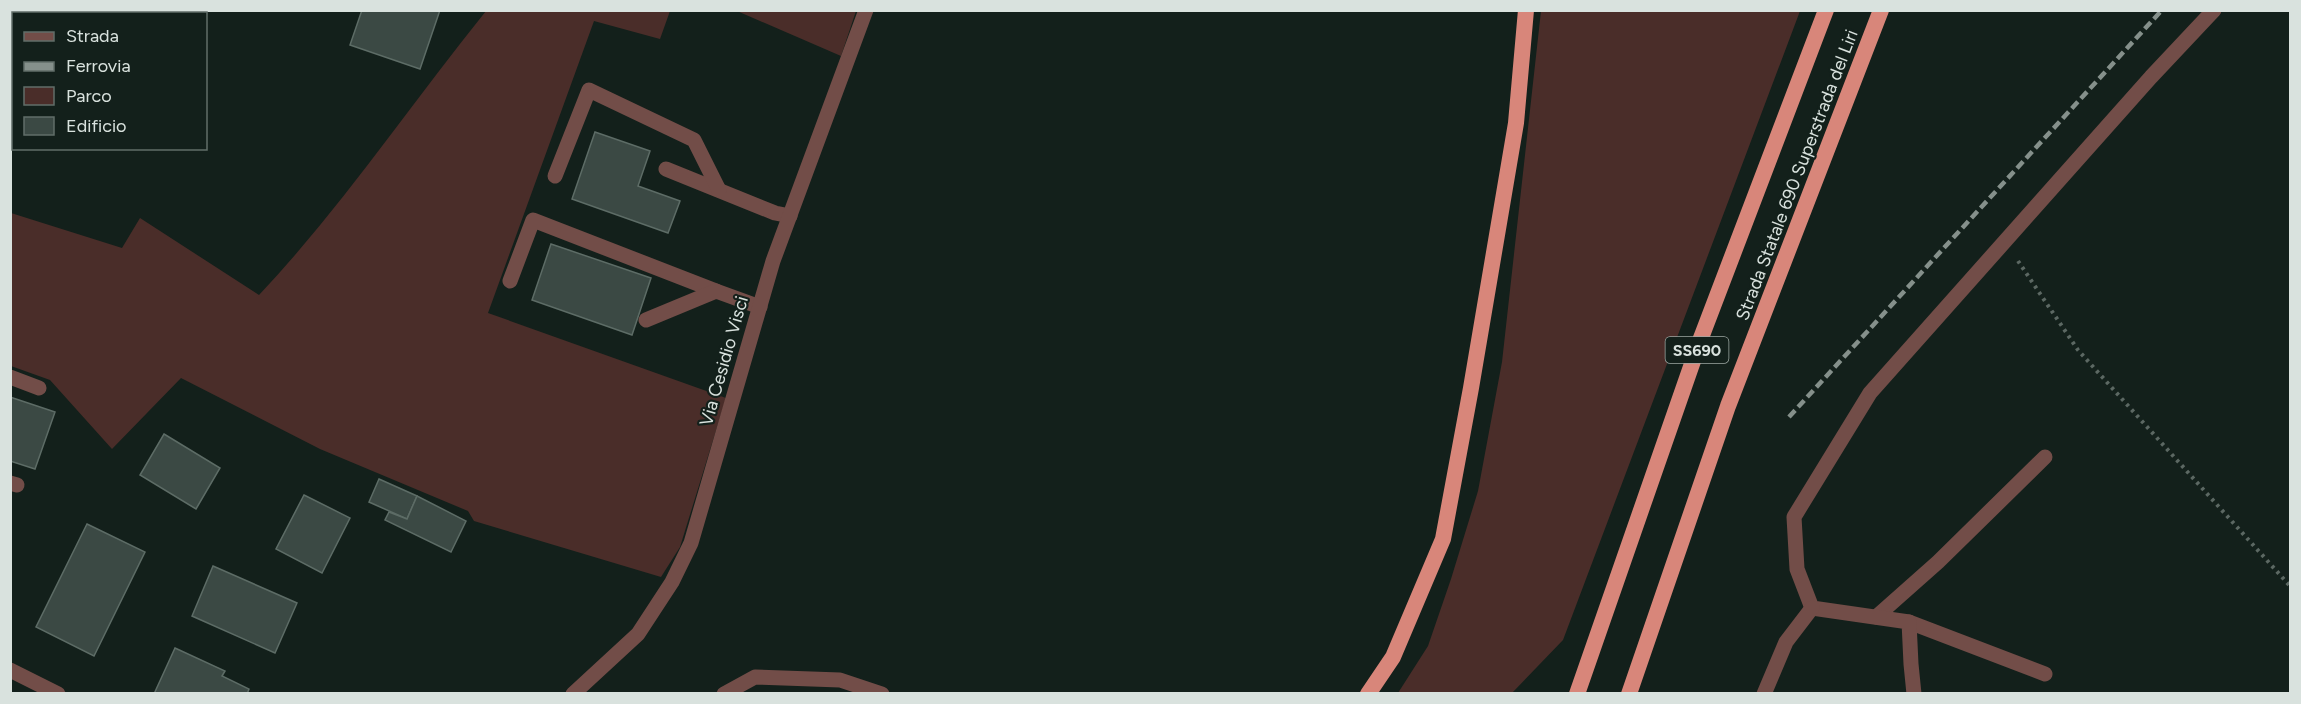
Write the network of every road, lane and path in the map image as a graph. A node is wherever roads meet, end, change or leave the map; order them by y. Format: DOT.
graph roads {
  1 [pos="866,10"];
  2 [pos="1526,10"];
  3 [pos="1826,10"];
  4 [pos="1881,10"];
  5 [pos="2214,10"];
  6 [pos="666,169"];
  7 [pos="555,176"];
  8 [pos="719,190"];
  9 [pos="790,216"];
  10 [pos="2004,241"];
  11 [pos="510,281"];
  12 [pos="716,291"];
  13 [pos="760,307"];
  14 [pos="646,320"];
  15 [pos="10,377"];
  16 [pos="39,388"];
  17 [pos="2045,457"];
  18 [pos="2290,586"];
  19 [pos="1812,608"];
  20 [pos="1876,617"];
  21 [pos="1909,622"];
  22 [pos="10,670"];
  23 [pos="2045,674"];
  24 [pos="58,693"];
  25 [pos="573,693"];
  26 [pos="724,693"];
  27 [pos="882,693"];
  28 [pos="1368,693"];
  29 [pos="1577,693"];
  30 [pos="1629,693"];
  31 [pos="1764,693"];
  32 [pos="1914,693"];
  1 -- 9 [label="street, Via Cesidio Visci"];
  2 -- 28 [label="highway"];
  3 -- 29 [label="highway, Strada Statale 690 Superstrada del Liri / SS690"];
  4 -- 30 [label="highway, Strada Statale 690 Superstrada del Liri / SS690"];
  5 -- 10 [label="street"];
  6 -- 8 [label="street"];
  7 -- 8 [label="street"];
  8 -- 9 [label="street"];
  9 -- 13 [label="street, Via Cesidio Visci"];
  10 -- 18 [label="path"];
  10 -- 19 [label="street"];
  11 -- 12 [label="street"];
  12 -- 13 [label="street"];
  12 -- 14 [label="street"];
  13 -- 25 [label="street, Via Cesidio Visci"];
  15 -- 16 [label="street"];
  17 -- 20 [label="street"];
  19 -- 20 [label="street"];
  19 -- 31 [label="street"];
  20 -- 21 [label="street"];
  21 -- 23 [label="street"];
  21 -- 32 [label="street"];
  22 -- 24 [label="street"];
  26 -- 27 [label="street"];
}
